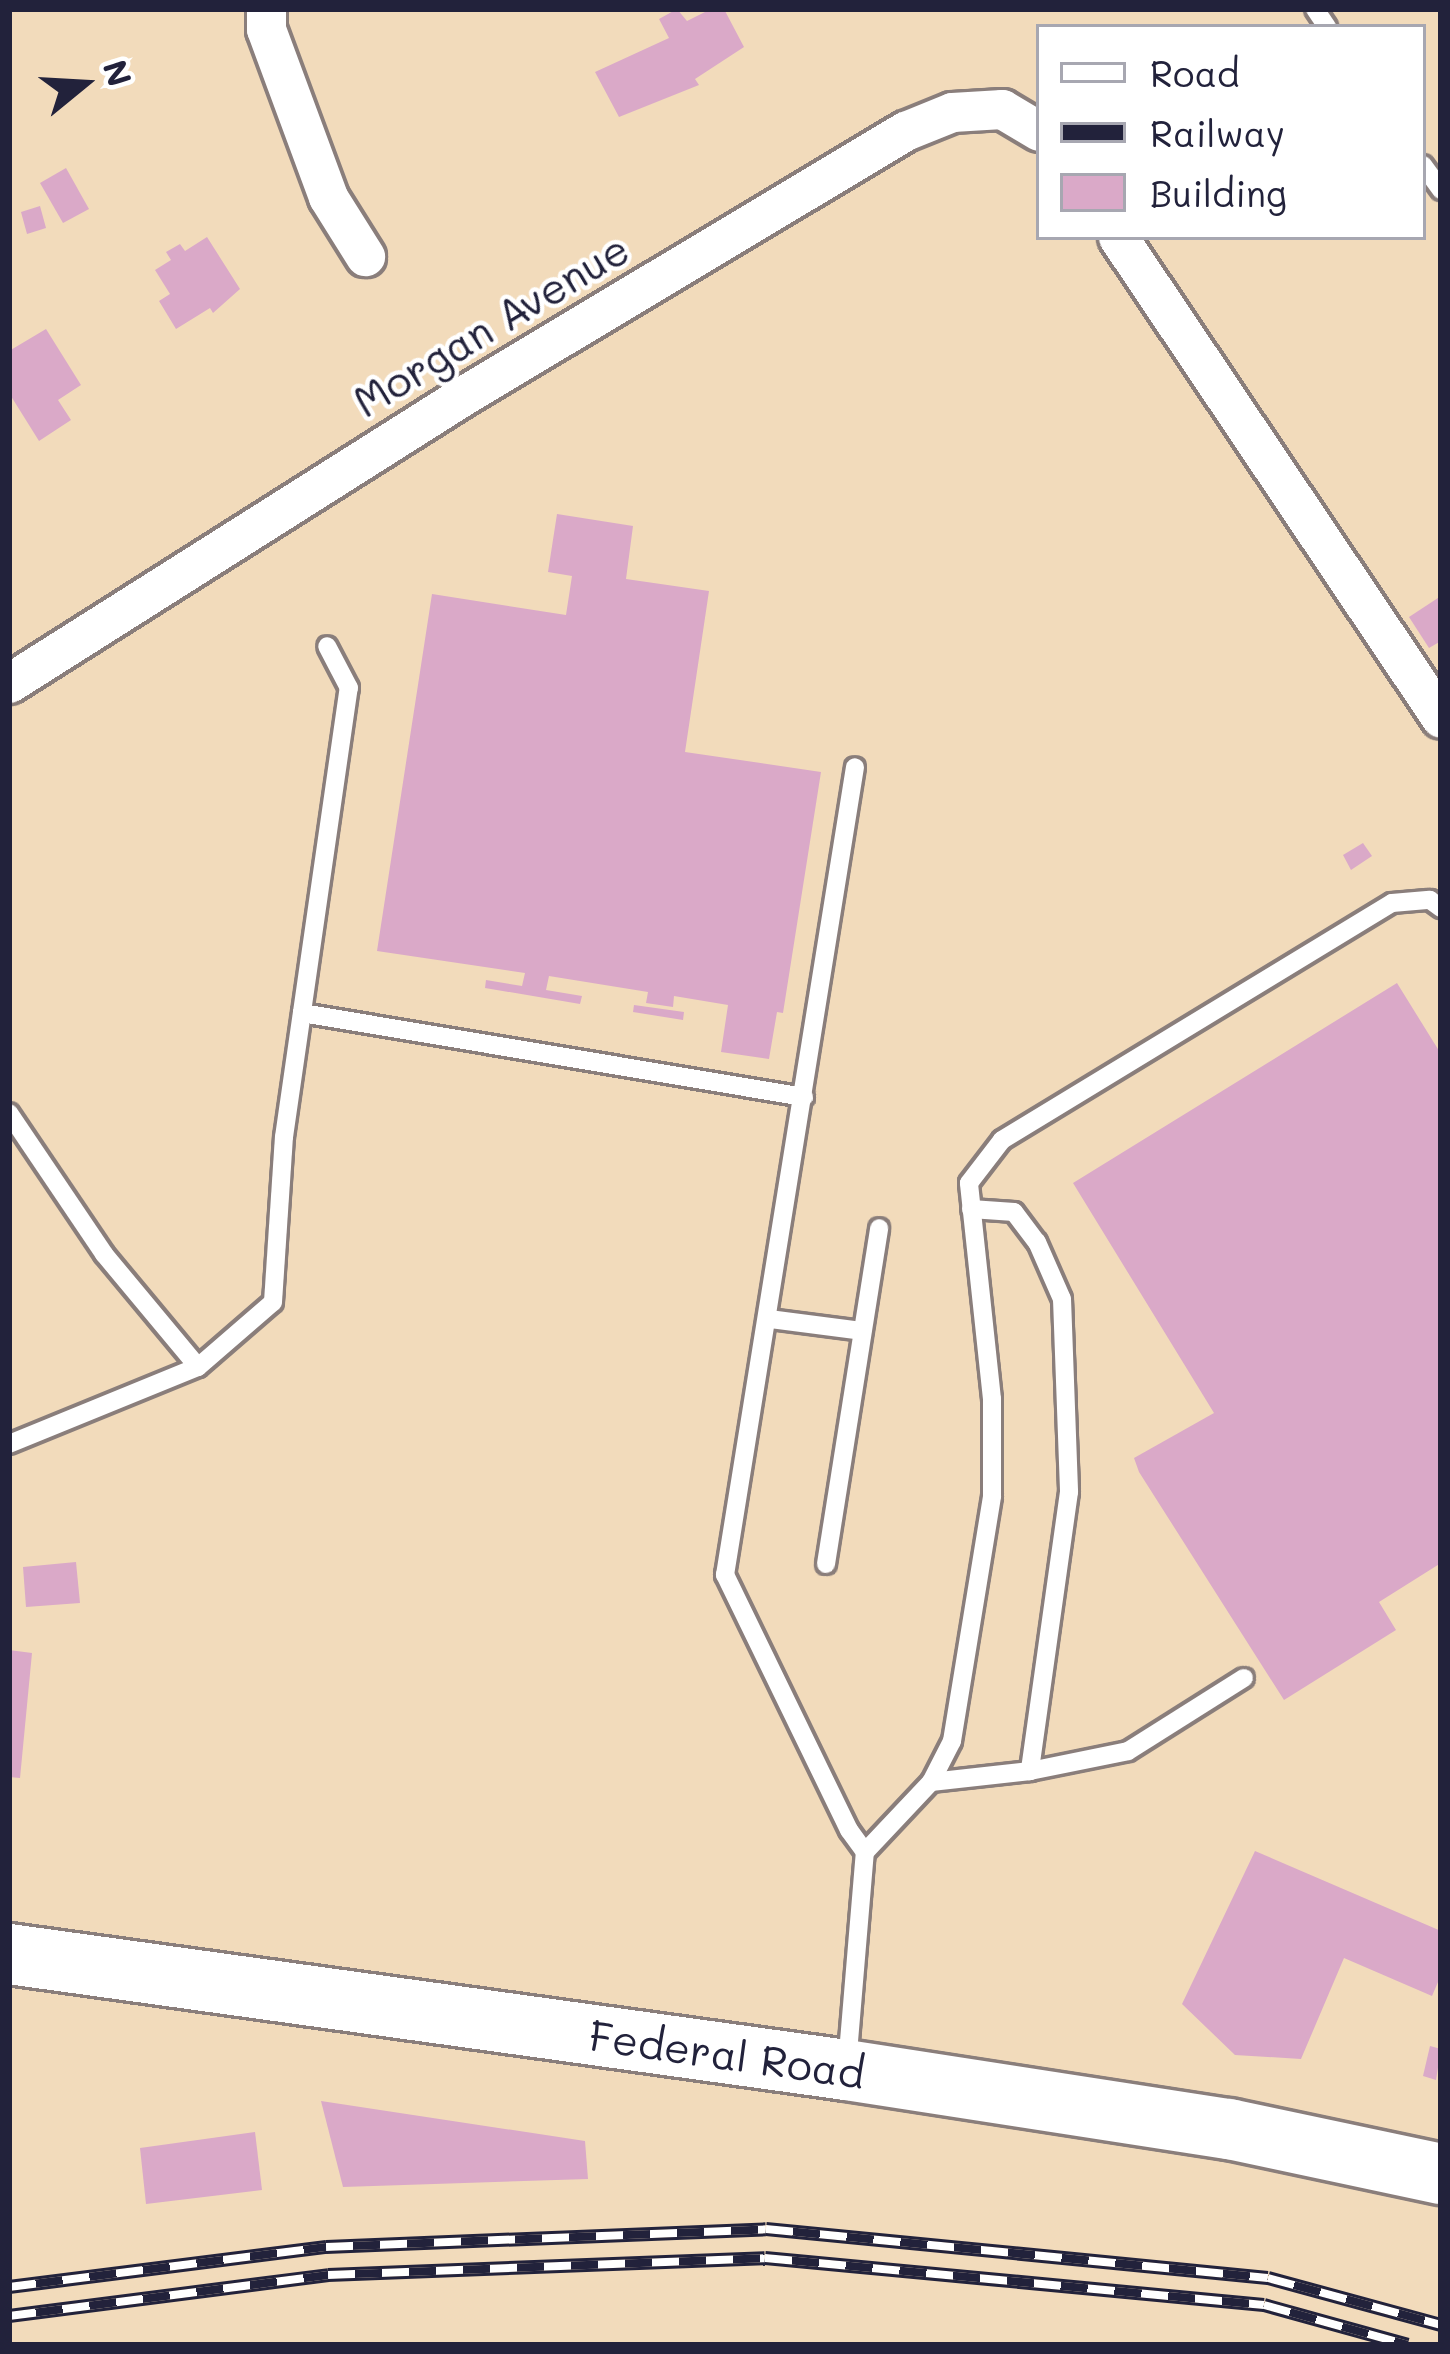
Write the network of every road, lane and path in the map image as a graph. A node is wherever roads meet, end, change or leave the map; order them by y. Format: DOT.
graph roads {
  1 [pos="266,9"];
  2 [pos="1036,128"];
  3 [pos="1120,240"];
  4 [pos="365,256"];
  5 [pos="327,646"];
  6 [pos="9,683"];
  7 [pos="1441,718"];
  8 [pos="855,767"];
  9 [pos="1441,908"];
  10 [pos="302,1012"];
  11 [pos="804,1097"];
  12 [pos="9,1113"];
  13 [pos="971,1209"];
  14 [pos="879,1228"];
  15 [pos="770,1318"];
  16 [pos="862,1331"];
  17 [pos="198,1367"];
  18 [pos="9,1444"];
  19 [pos="826,1564"];
  20 [pos="1244,1678"];
  21 [pos="1030,1771"];
  22 [pos="931,1782"];
  23 [pos="865,1852"];
  24 [pos="9,1954"];
  25 [pos="846,2070"];
  26 [pos="1441,2174"];
  1 -- 4 [label="street"];
  2 -- 6 [label="street, Morgan Avenue"];
  3 -- 7 [label="street"];
  5 -- 10 [label="lane"];
  8 -- 11 [label="lane"];
  9 -- 13 [label="lane"];
  10 -- 11 [label="lane"];
  10 -- 17 [label="lane"];
  11 -- 15 [label="lane"];
  12 -- 17 [label="lane"];
  13 -- 21 [label="lane"];
  13 -- 22 [label="lane"];
  14 -- 16 [label="lane"];
  15 -- 16 [label="lane"];
  15 -- 23 [label="lane"];
  16 -- 19 [label="lane"];
  17 -- 18 [label="lane"];
  20 -- 21 [label="lane"];
  21 -- 22 [label="lane"];
  22 -- 23 [label="lane"];
  23 -- 25 [label="lane"];
  24 -- 25 [label="main road, Federal Road"];
  25 -- 26 [label="main road, Federal Road"];
}
